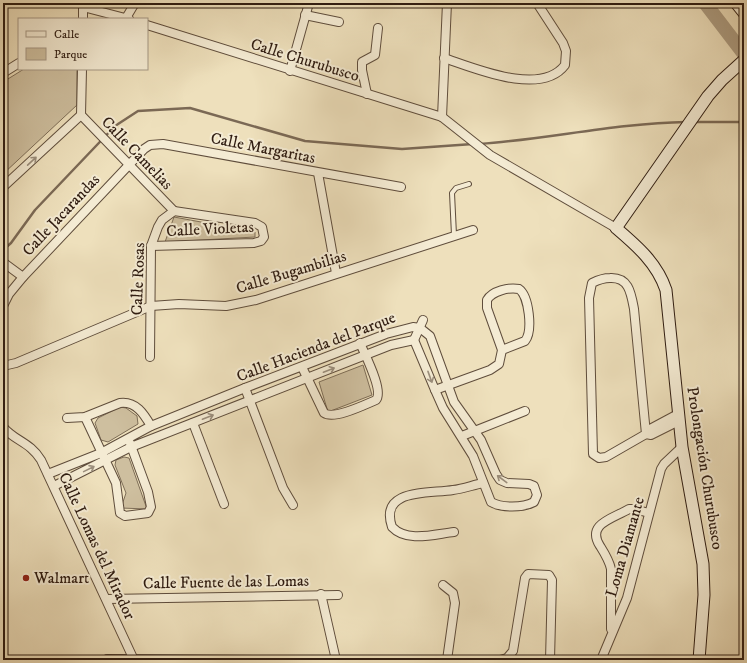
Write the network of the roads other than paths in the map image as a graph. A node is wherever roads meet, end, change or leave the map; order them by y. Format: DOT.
graph roads {
  1 [pos="135,3"];
  2 [pos="309,3"];
  3 [pos="447,3"];
  4 [pos="537,3"];
  5 [pos="736,3"];
  6 [pos="83,5"];
  7 [pos="744,12"];
  8 [pos="305,15"];
  9 [pos="83,18"];
  10 [pos="125,18"];
  11 [pos="128,18"];
  12 [pos="339,22"];
  13 [pos="148,25"];
  14 [pos="378,28"];
  15 [pos="444,58"];
  16 [pos="744,60"];
  17 [pos="18,64"];
  18 [pos="82,70"];
  19 [pos="290,71"];
  20 [pos="3,73"];
  21 [pos="367,94"];
  22 [pos="81,115"];
  23 [pos="442,116"];
  24 [pos="452,126"];
  25 [pos="128,164"];
  26 [pos="318,173"];
  27 [pos="469,184"];
  28 [pos="3,187"];
  29 [pos="401,187"];
  30 [pos="174,211"];
  31 [pos="616,228"];
  32 [pos="473,230"];
  33 [pos="454,235"];
  34 [pos="151,246"];
  35 [pos="4,263"];
  36 [pos="336,273"];
  37 [pos="23,277"];
  38 [pos="3,306"];
  39 [pos="151,306"];
  40 [pos="422,324"];
  41 [pos="414,340"];
  42 [pos="360,343"];
  43 [pos="502,350"];
  44 [pos="365,356"];
  45 [pos="150,357"];
  46 [pos="3,366"];
  47 [pos="302,367"];
  48 [pos="307,379"];
  49 [pos="447,385"];
  50 [pos="246,388"];
  51 [pos="435,390"];
  52 [pos="251,401"];
  53 [pos="525,411"];
  54 [pos="85,417"];
  55 [pos="67,418"];
  56 [pos="679,418"];
  57 [pos="193,423"];
  58 [pos="152,426"];
  59 [pos="3,427"];
  60 [pos="474,430"];
  61 [pos="646,434"];
  62 [pos="462,436"];
  63 [pos="128,439"];
  64 [pos="131,447"];
  65 [pos="682,447"];
  66 [pos="101,453"];
  67 [pos="105,461"];
  68 [pos="48,474"];
  69 [pos="483,483"];
  70 [pos="54,486"];
  71 [pos="224,504"];
  72 [pos="293,505"];
  73 [pos="649,513"];
  74 [pos="454,532"];
  75 [pos="443,585"];
  76 [pos="321,594"];
  77 [pos="338,595"];
  78 [pos="107,599"];
  79 [pos="611,632"];
  80 [pos="107,659"];
  81 [pos="134,660"];
  82 [pos="267,660"];
  83 [pos="336,660"];
  84 [pos="447,660"];
  85 [pos="500,660"];
  86 [pos="550,660"];
  87 [pos="601,660"];
  88 [pos="699,660"];
  1 -- 11 [label="street"];
  2 -- 8 [label="street"];
  3 -- 15 [label="street"];
  4 -- 15 [label="street"];
  5 -- 7 [label="main road"];
  6 -- 9 [label="street"];
  6 -- 10 [label="street"];
  8 -- 12 [label="street"];
  8 -- 19 [label="street"];
  13 -- 19 [label="street, Calle Churubusco"];
  14 -- 21 [label="street"];
  15 -- 23 [label="street"];
  16 -- 31 [label="main road"];
  17 -- 20 [label="street"];
  18 -- 22 [label="street"];
  19 -- 21 [label="street, Calle Churubusco"];
  21 -- 23 [label="street, Calle Churubusco"];
  22 -- 25 [label="street, Calle Camelias"];
  28 -- 22 [label="street, one-way"];
  23 -- 24 [label="street, Calle Churubusco"];
  24 -- 31 [label="street, Prolongación Churubusco"];
  25 -- 26 [label="street, Calle Margaritas"];
  25 -- 30 [label="street, Calle Camelias"];
  25 -- 37 [label="street, Calle Jacarandas"];
  26 -- 29 [label="street, Calle Margaritas"];
  26 -- 36 [label="street"];
  27 -- 33 [label="lane"];
  30 -- 34 [label="street, Calle Rosas"];
  30 -- 34 [label="street, Calle Violetas"];
  31 -- 56 [label="main road, Prolongación Churubusco"];
  32 -- 33 [label="street, Calle Bugambilias"];
  33 -- 36 [label="street, Calle Bugambilias"];
  34 -- 39 [label="street, Calle Rosas"];
  35 -- 37 [label="street"];
  36 -- 39 [label="street, Calle Bugambilias"];
  37 -- 38 [label="street, Calle Jacarandas"];
  39 -- 45 [label="street, Calle Rosas"];
  39 -- 46 [label="street, Calle Bugambilias"];
  40 -- 41 [label="street, Calle Hacienda del Parque"];
  40 -- 42 [label="street, Calle Hacienda del Parque"];
  40 -- 49 [label="street, Calle Hacienda del Parque"];
  41 -- 44 [label="street, Calle Hacienda del Parque"];
  41 -- 51 [label="street, Calle Hacienda del Parque, one-way"];
  42 -- 44 [label="street"];
  42 -- 47 [label="street, Calle Hacienda del Parque"];
  43 -- 43 [label="street"];
  43 -- 49 [label="street"];
  48 -- 44 [label="street, Calle Hacienda del Parque, one-way"];
  44 -- 48 [label="street"];
  47 -- 48 [label="street"];
  47 -- 50 [label="street, Calle Hacienda del Parque"];
  48 -- 52 [label="street, Calle Hacienda del Parque"];
  49 -- 51 [label="street"];
  49 -- 60 [label="street, Calle Hacienda del Parque"];
  50 -- 52 [label="street"];
  50 -- 58 [label="street, Calle Hacienda del Parque"];
  51 -- 62 [label="street, Calle Hacienda del Parque"];
  57 -- 52 [label="street, Calle Hacienda del Parque, one-way"];
  52 -- 72 [label="street"];
  53 -- 60 [label="street"];
  54 -- 55 [label="street"];
  54 -- 58 [label="street"];
  54 -- 66 [label="street"];
  56 -- 61 [label="street"];
  56 -- 65 [label="main road, Prolongación Churubusco"];
  57 -- 64 [label="street, Calle Hacienda del Parque"];
  57 -- 71 [label="street"];
  58 -- 63 [label="street, Calle Hacienda del Parque"];
  59 -- 68 [label="street, Calle Lomas del Mirador"];
  60 -- 62 [label="street"];
  69 -- 60 [label="street, Calle Hacienda del Parque, one-way"];
  61 -- 61 [label="street"];
  62 -- 69 [label="street, Calle Hacienda del Parque"];
  63 -- 64 [label="street"];
  63 -- 66 [label="street, Calle Hacienda del Parque"];
  64 -- 67 [label="street, Calle Hacienda del Parque"];
  64 -- 67 [label="street"];
  65 -- 73 [label="street, Loma Diamante"];
  65 -- 88 [label="main road, Prolongación Churubusco"];
  66 -- 67 [label="street"];
  66 -- 68 [label="street, Calle Hacienda del Parque"];
  70 -- 67 [label="street, Calle Hacienda del Parque, one-way"];
  68 -- 70 [label="street, Calle Lomas del Mirador"];
  69 -- 74 [label="street"];
  70 -- 78 [label="street, Calle Lomas del Mirador"];
  73 -- 79 [label="street, Loma Diamante"];
  73 -- 79 [label="street"];
  75 -- 84 [label="street"];
  76 -- 77 [label="street, Calle Fuente de las Lomas"];
  76 -- 78 [label="street, Calle Fuente de las Lomas"];
  76 -- 83 [label="street, Calle Fuente de las Lomas"];
  78 -- 81 [label="street, Calle Lomas del Mirador"];
  79 -- 87 [label="street, Loma Diamante"];
  80 -- 81 [label="street"];
  81 -- 82 [label="street"];
  85 -- 86 [label="street"];
}
